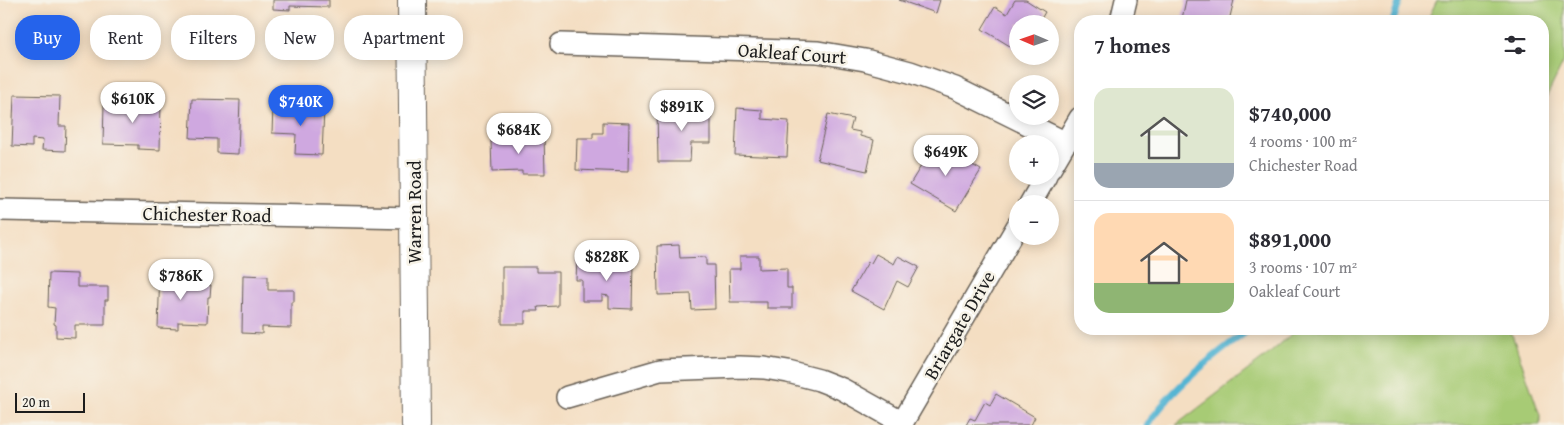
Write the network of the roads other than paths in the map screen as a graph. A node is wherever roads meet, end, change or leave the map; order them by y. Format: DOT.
graph roads {
  1 [pos="412,0"];
  2 [pos="1126,0"];
  3 [pos="1122,15"];
  4 [pos="561,44"];
  5 [pos="1074,129"];
  6 [pos="1066,143"];
  7 [pos="1059,154"];
  8 [pos="0,210"];
  9 [pos="414,218"];
  10 [pos="1009,240"];
  11 [pos="566,397"];
  12 [pos="902,424"];
  13 [pos="416,425"];
  1 -- 9 [label="main road, Warren Road"];
  2 -- 3 [label="street"];
  4 -- 6 [label="street, Oakleaf Court"];
  5 -- 6 [label="street"];
  6 -- 7 [label="street"];
  8 -- 9 [label="street, Chichester Road"];
  9 -- 13 [label="main road, Warren Road"];
  10 -- 12 [label="street, Briargate Drive"];
  11 -- 12 [label="street"];
}
